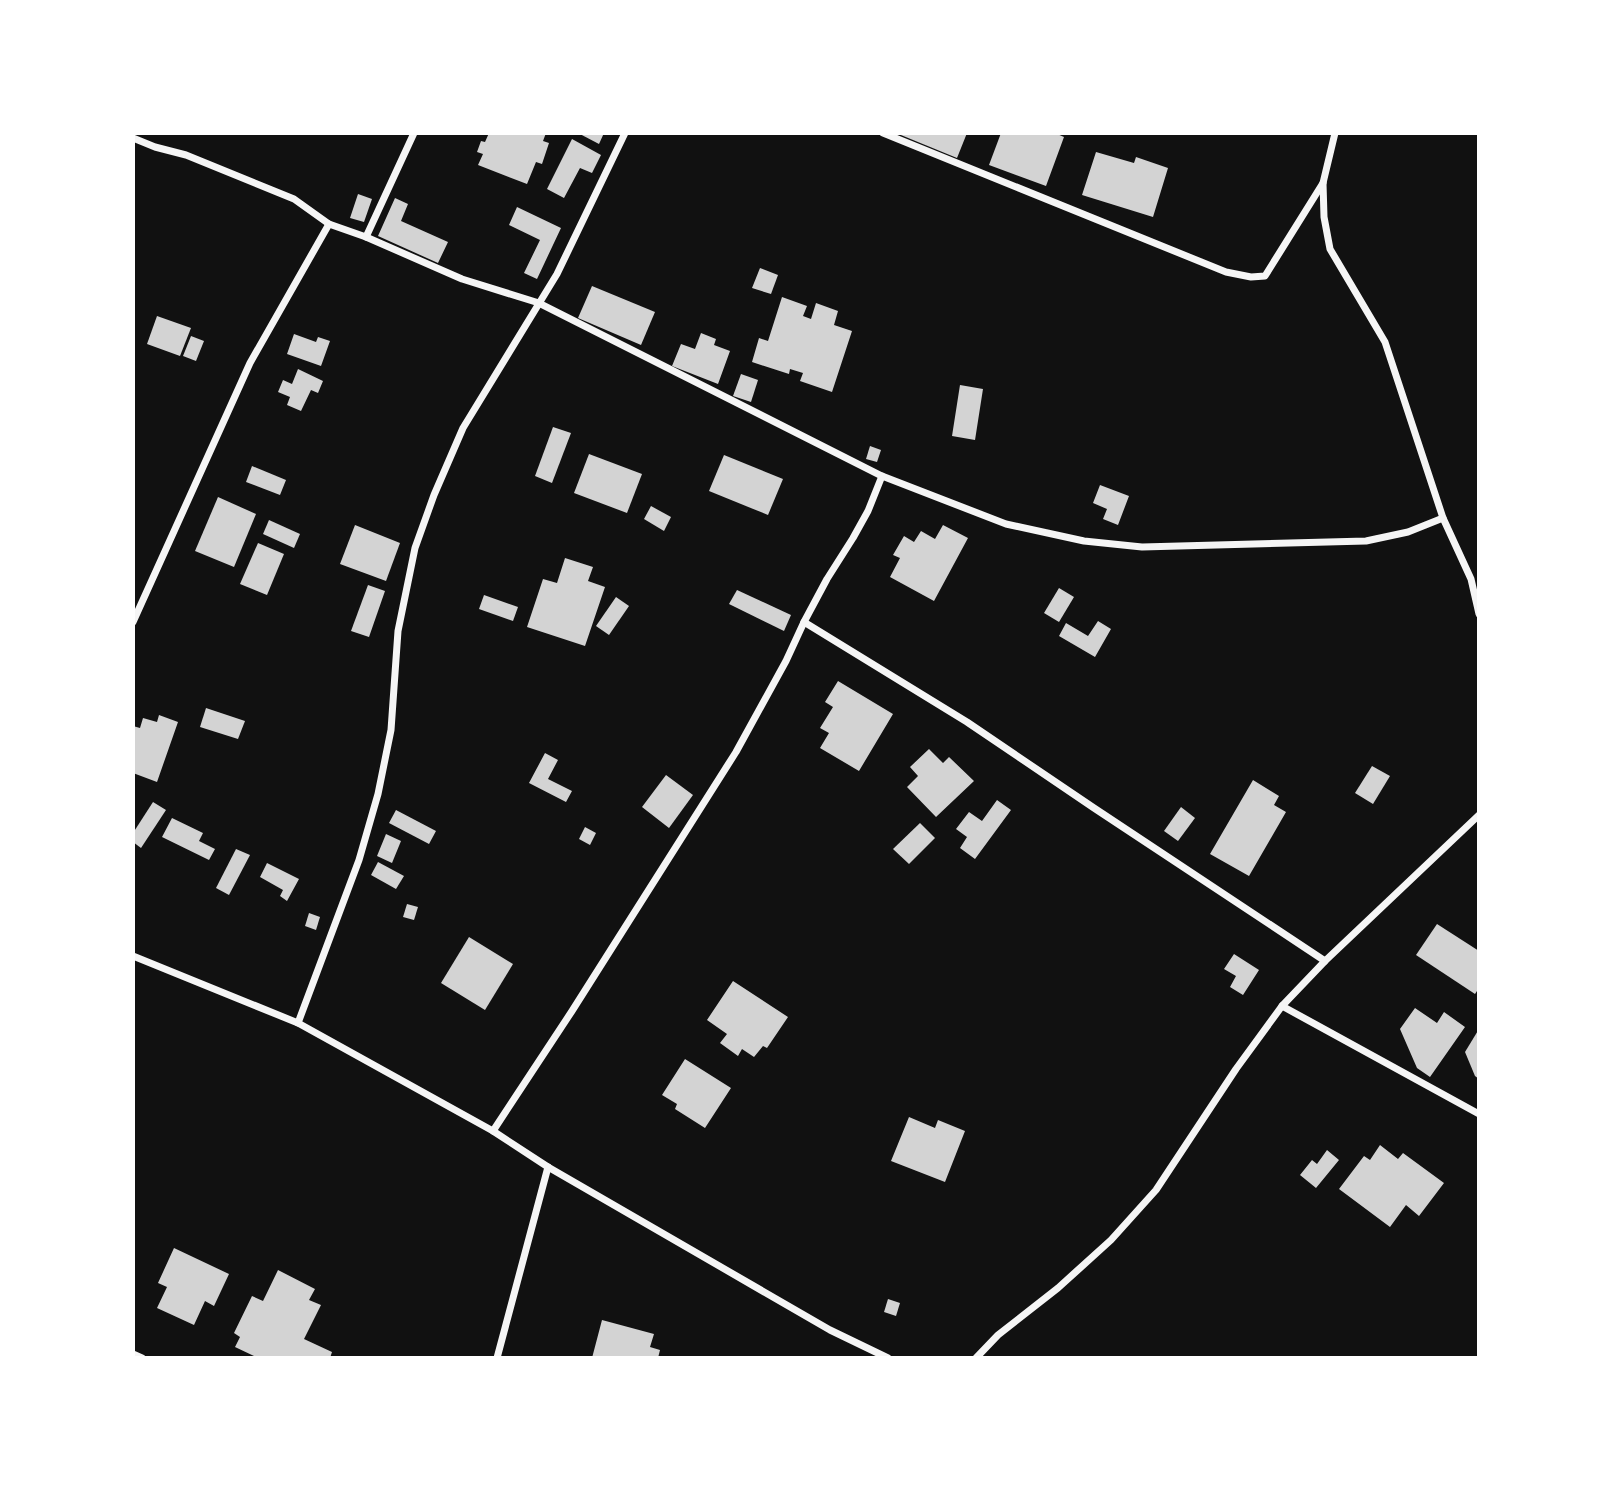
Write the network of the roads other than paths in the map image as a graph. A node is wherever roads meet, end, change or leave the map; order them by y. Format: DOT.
graph roads {
  1 [pos="414,133"];
  2 [pos="625,133"];
  3 [pos="883,133"];
  4 [pos="1335,133"];
  5 [pos="133,138"];
  6 [pos="1323,183"];
  7 [pos="329,224"];
  8 [pos="366,237"];
  9 [pos="539,303"];
  10 [pos="882,476"];
  11 [pos="1443,518"];
  12 [pos="1479,614"];
  13 [pos="133,622"];
  14 [pos="804,622"];
  15 [pos="1479,815"];
  16 [pos="133,956"];
  17 [pos="1325,961"];
  18 [pos="1282,1006"];
  19 [pos="298,1023"];
  20 [pos="1479,1114"];
  21 [pos="493,1131"];
  22 [pos="548,1167"];
  23 [pos="133,1354"];
  24 [pos="142,1358"];
  25 [pos="497,1358"];
  26 [pos="888,1358"];
  27 [pos="975,1358"];
  1 -- 8 [label="street"];
  2 -- 9 [label="street"];
  3 -- 6 [label="street"];
  4 -- 6 [label="street"];
  5 -- 7 [label="street"];
  6 -- 11 [label="street"];
  7 -- 8 [label="street"];
  7 -- 13 [label="street"];
  8 -- 9 [label="street"];
  9 -- 10 [label="street"];
  9 -- 19 [label="street"];
  10 -- 11 [label="street"];
  10 -- 14 [label="street"];
  11 -- 12 [label="street"];
  14 -- 17 [label="street"];
  14 -- 21 [label="street"];
  15 -- 17 [label="street"];
  16 -- 19 [label="street"];
  17 -- 18 [label="street"];
  18 -- 20 [label="street"];
  18 -- 27 [label="street"];
  19 -- 21 [label="street"];
  21 -- 22 [label="street"];
  22 -- 25 [label="street"];
  22 -- 26 [label="street"];
  23 -- 24 [label="street"];
}
